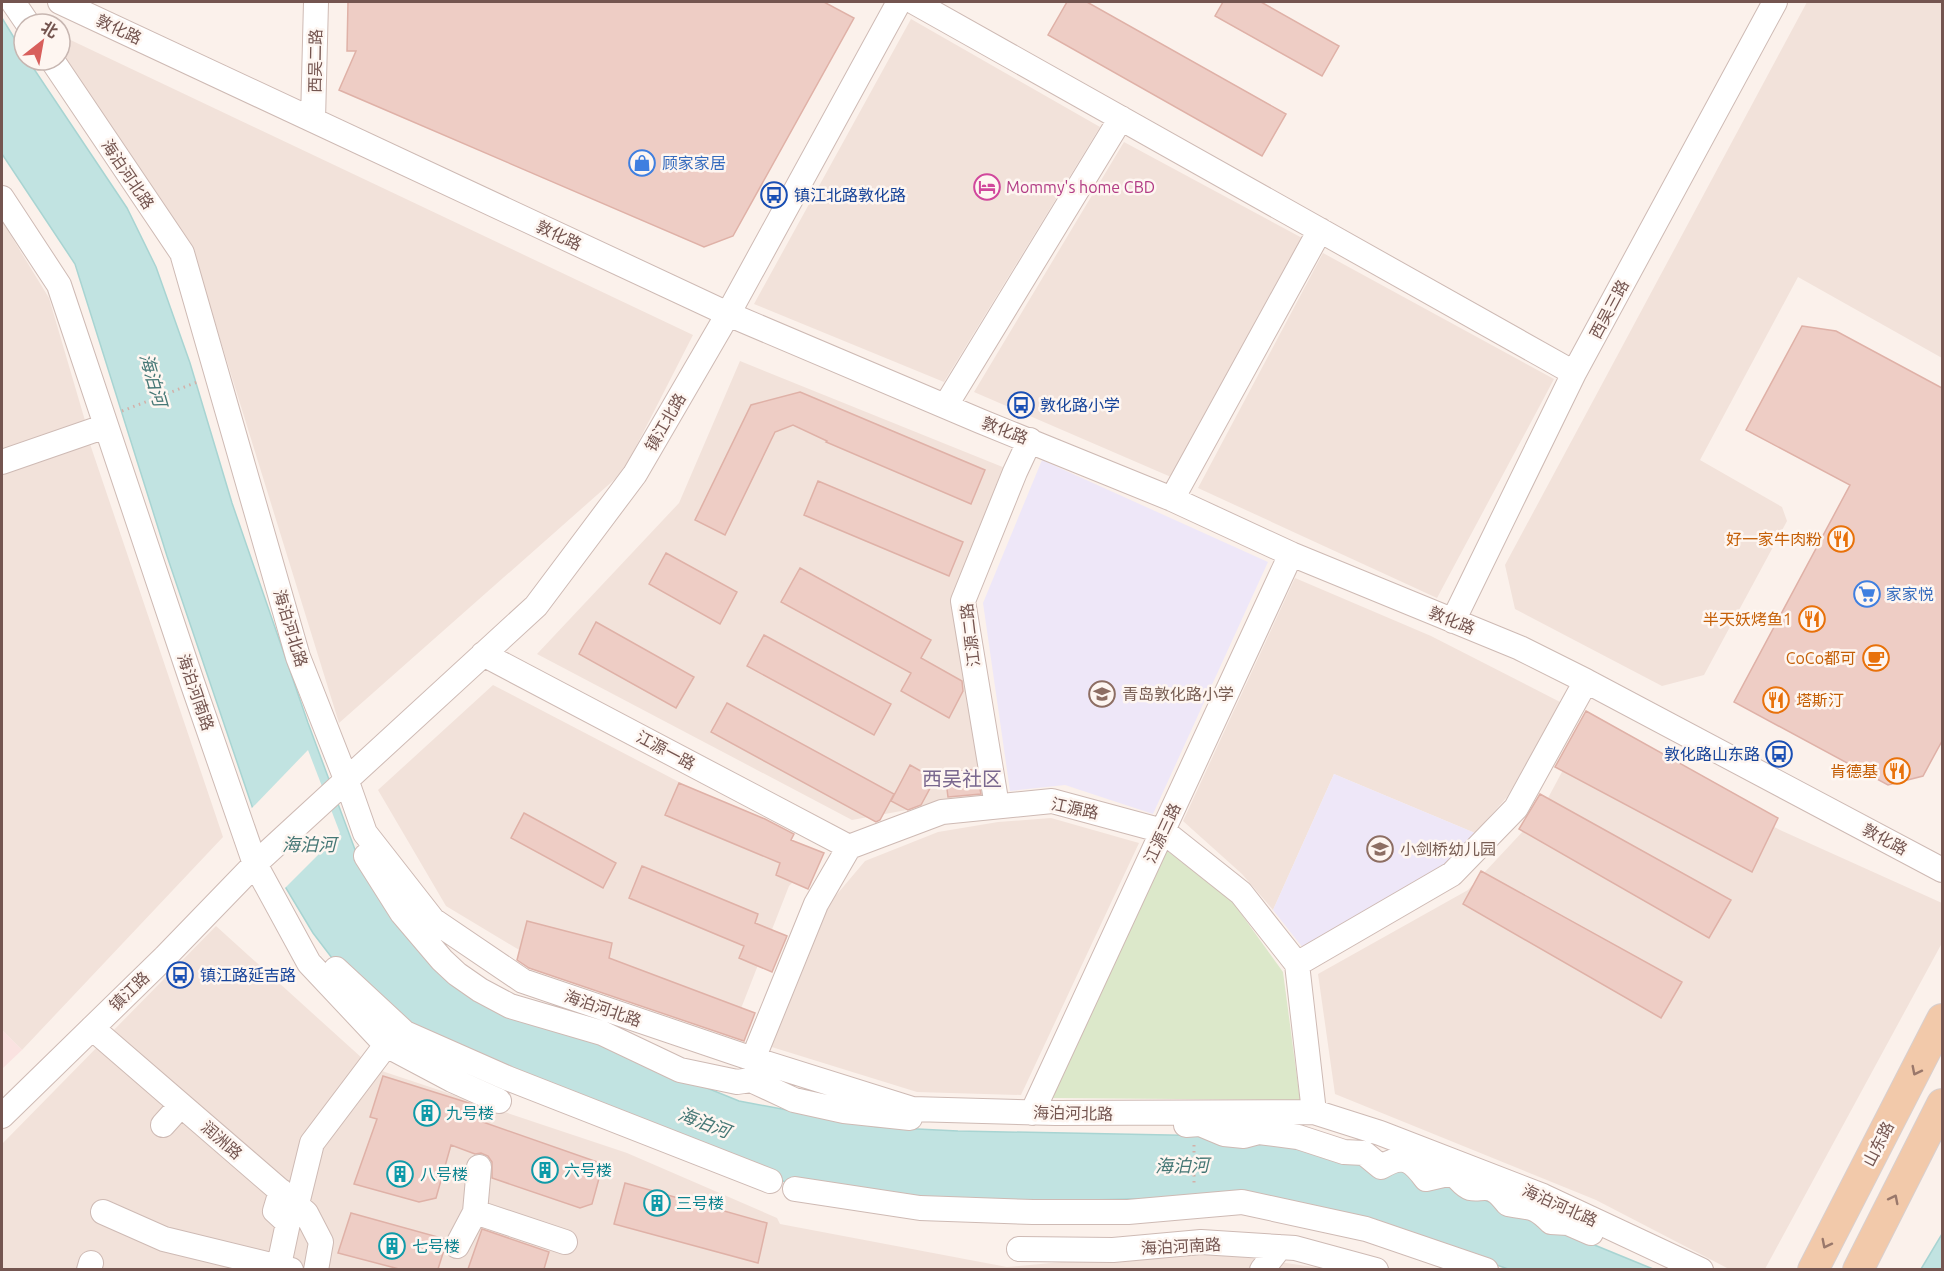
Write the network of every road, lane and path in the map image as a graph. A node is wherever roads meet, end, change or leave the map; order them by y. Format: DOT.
graph roads {
  1 [pos="60,2"];
  2 [pos="316,2"];
  3 [pos="899,2"];
  4 [pos="914,2"];
  5 [pos="1775,2"];
  6 [pos="60,72"];
  7 [pos="1121,118"];
  8 [pos="313,120"];
  9 [pos="2,198"];
  10 [pos="1320,230"];
  11 [pos="728,314"];
  12 [pos="1574,374"];
  13 [pos="204,380"];
  14 [pos="946,405"];
  15 [pos="112,419"];
  16 [pos="1030,440"];
  17 [pos="2,462"];
  18 [pos="1172,499"];
  19 [pos="1291,554"];
  20 [pos="1454,621"];
  21 [pos="483,654"];
  22 [pos="1586,681"];
  23 [pos="346,779"];
  24 [pos="997,806"];
  25 [pos="1163,831"];
  26 [pos="365,833"];
  27 [pos="849,847"];
  28 [pos="255,864"];
  29 [pos="1942,870"];
  30 [pos="276,903"];
  31 [pos="1297,964"];
  32 [pos="1942,1019"];
  33 [pos="92,1028"];
  34 [pos="386,1045"];
  35 [pos="753,1059"];
  36 [pos="499,1101"];
  37 [pos="1942,1104"];
  38 [pos="181,1105"];
  39 [pos="1314,1112"];
  40 [pos="1032,1113"];
  41 [pos="2,1116"];
  42 [pos="163,1125"];
  43 [pos="1194,1125"];
  44 [pos="479,1167"];
  45 [pos="770,1181"];
  46 [pos="795,1189"];
  47 [pos="289,1198"];
  48 [pos="1195,1206"];
  49 [pos="103,1212"];
  50 [pos="475,1212"];
  51 [pos="565,1242"];
  52 [pos="457,1246"];
  53 [pos="1280,1247"];
  54 [pos="1019,1249"];
  55 [pos="283,1268"];
  56 [pos="316,1269"];
  57 [pos="1262,1269"];
  58 [pos="1376,1269"];
  59 [pos="1486,1269"];
  60 [pos="1663,1269"];
  61 [pos="1701,1269"];
  62 [pos="1813,1269"];
  63 [pos="1858,1269"];
  1 -- 8 [label="street, 敦化路"];
  2 -- 8 [label="street, 西吴二路"];
  3 -- 11 [label="street, 镇江北路"];
  4 -- 7 [label="street"];
  5 -- 12 [label="street, 西吴三路"];
  6 -- 23 [label="street, 海泊河北路"];
  7 -- 10 [label="street"];
  7 -- 14 [label="street"];
  8 -- 11 [label="street, 敦化路"];
  9 -- 15 [label="street, 海泊河南路"];
  10 -- 12 [label="street"];
  10 -- 18 [label="street"];
  11 -- 14 [label="street, 敦化路"];
  11 -- 21 [label="street, 镇江北路"];
  12 -- 20 [label="street, 西吴三路"];
  13 -- 15 [label="path"];
  14 -- 16 [label="street, 敦化路"];
  15 -- 17 [label="street"];
  15 -- 28 [label="street, 海泊河南路"];
  16 -- 18 [label="street, 敦化路"];
  16 -- 24 [label="street, 江源二路"];
  18 -- 19 [label="street, 敦化路"];
  19 -- 20 [label="street, 敦化路"];
  19 -- 25 [label="street, 江源三路"];
  20 -- 22 [label="street, 敦化路"];
  21 -- 23 [label="street, 镇江北路"];
  21 -- 27 [label="street, 江源一路"];
  22 -- 29 [label="street, 敦化路"];
  22 -- 31 [label="street"];
  23 -- 26 [label="street, 海泊河北路"];
  23 -- 28 [label="street, 镇江路"];
  24 -- 25 [label="street, 江源路"];
  24 -- 27 [label="street, 江源路"];
  25 -- 31 [label="street, 江源路"];
  25 -- 40 [label="street, 江源三路"];
  26 -- 35 [label="street, 海泊河北路"];
  26 -- 43 [label="street"];
  27 -- 35 [label="street"];
  28 -- 30 [label="street, 海泊河南路"];
  28 -- 33 [label="street, 镇江路"];
  30 -- 34 [label="street, 海泊河南路"];
  30 -- 45 [label="street"];
  31 -- 39 [label="street"];
  32 -- 62 [label="main road, 山东路, one-way"];
  33 -- 38 [label="street, 润洲路"];
  33 -- 41 [label="street, 镇江路"];
  34 -- 36 [label="street, 海泊河南路"];
  34 -- 47 [label="street"];
  35 -- 40 [label="street, 海泊河北路"];
  63 -- 37 [label="main road, one-way"];
  38 -- 42 [label="street"];
  38 -- 47 [label="street, 润洲路"];
  39 -- 40 [label="street, 海泊河北路"];
  39 -- 61 [label="street, 海泊河北路"];
  43 -- 48 [label="path"];
  43 -- 60 [label="street"];
  44 -- 50 [label="street"];
  46 -- 48 [label="street"];
  47 -- 55 [label="street"];
  47 -- 56 [label="street, 润洲路"];
  48 -- 59 [label="street"];
  49 -- 55 [label="street"];
  50 -- 51 [label="street"];
  50 -- 52 [label="street"];
  53 -- 54 [label="street, 海泊河南路"];
  53 -- 57 [label="street"];
  53 -- 58 [label="street, 海泊河南路"];
}
